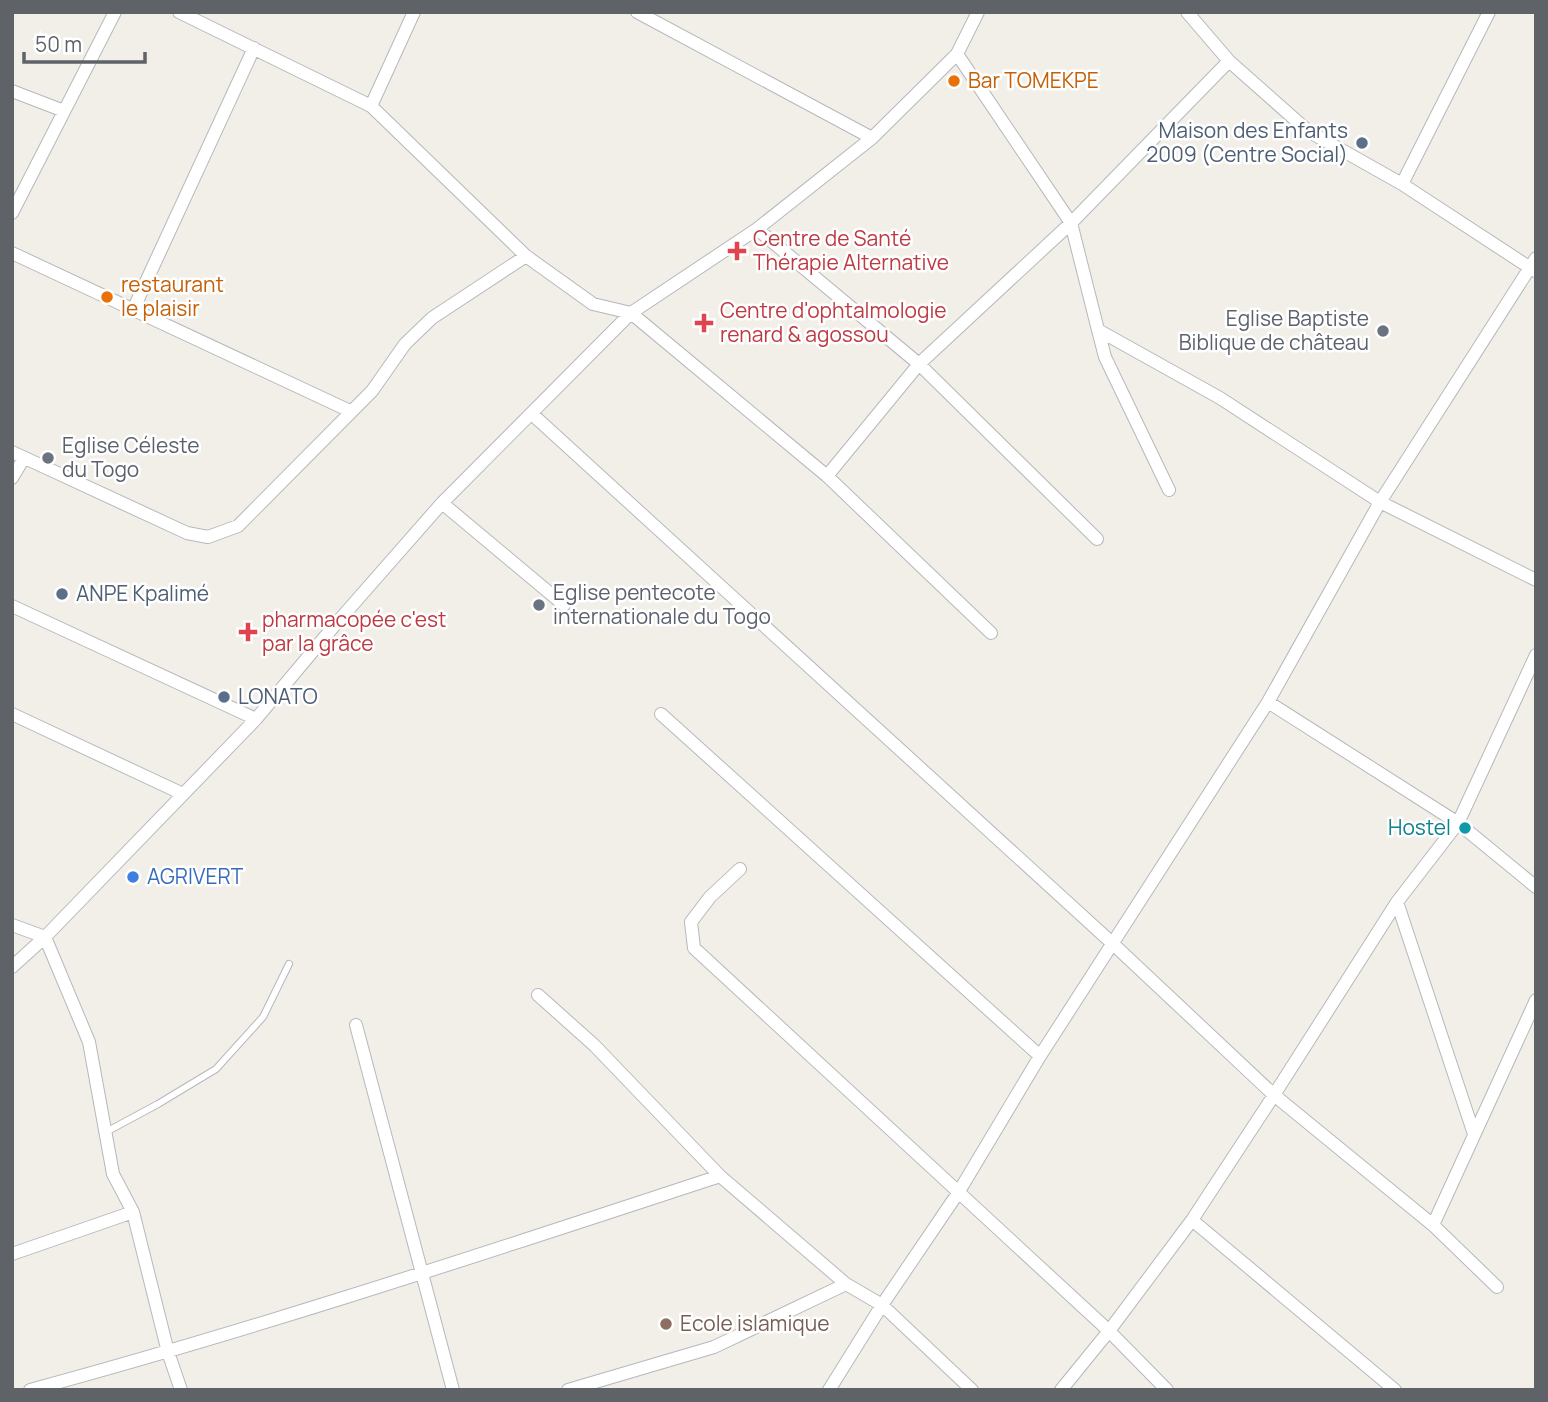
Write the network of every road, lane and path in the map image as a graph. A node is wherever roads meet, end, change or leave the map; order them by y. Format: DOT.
graph roads {
  1 [pos="115,12"];
  2 [pos="179,12"];
  3 [pos="414,12"];
  4 [pos="637,12"];
  5 [pos="978,12"];
  6 [pos="1187,12"];
  7 [pos="1489,12"];
  8 [pos="254,48"];
  9 [pos="957,54"];
  10 [pos="1229,61"];
  11 [pos="12,92"];
  12 [pos="371,106"];
  13 [pos="64,111"];
  14 [pos="872,138"];
  15 [pos="1402,184"];
  16 [pos="12,213"];
  17 [pos="1071,223"];
  18 [pos="757,229"];
  19 [pos="12,253"];
  20 [pos="526,256"];
  21 [pos="1534,266"];
  22 [pos="133,310"];
  23 [pos="631,313"];
  24 [pos="1098,330"];
  25 [pos="919,364"];
  26 [pos="351,411"];
  27 [pos="531,414"];
  28 [pos="18,455"];
  29 [pos="827,476"];
  30 [pos="12,478"];
  31 [pos="1170,490"];
  32 [pos="1380,502"];
  33 [pos="442,503"];
  34 [pos="1097,539"];
  35 [pos="1536,580"];
  36 [pos="564,605"];
  37 [pos="12,606"];
  38 [pos="991,633"];
  39 [pos="1536,655"];
  40 [pos="1268,702"];
  41 [pos="661,714"];
  42 [pos="12,715"];
  43 [pos="256,719"];
  44 [pos="183,794"];
  45 [pos="1458,822"];
  46 [pos="740,869"];
  47 [pos="1536,887"];
  48 [pos="1396,902"];
  49 [pos="12,925"];
  50 [pos="45,937"];
  51 [pos="1112,943"];
  52 [pos="289,964"];
  53 [pos="12,967"];
  54 [pos="538,995"];
  55 [pos="1536,1000"];
  56 [pos="356,1025"];
  57 [pos="1040,1056"];
  58 [pos="1274,1095"];
  59 [pos="104,1133"];
  60 [pos="1474,1134"];
  61 [pos="720,1175"];
  62 [pos="958,1193"];
  63 [pos="133,1212"];
  64 [pos="1192,1220"];
  65 [pos="1433,1224"];
  66 [pos="12,1254"];
  67 [pos="422,1274"];
  68 [pos="846,1283"];
  69 [pos="1497,1287"];
  70 [pos="882,1305"];
  71 [pos="1109,1331"];
  72 [pos="168,1352"];
  73 [pos="30,1390"];
  74 [pos="181,1390"];
  75 [pos="453,1390"];
  76 [pos="568,1390"];
  77 [pos="828,1390"];
  78 [pos="972,1390"];
  79 [pos="1060,1390"];
  80 [pos="1167,1390"];
  81 [pos="1395,1390"];
  1 -- 13 [label="street"];
  2 -- 8 [label="street"];
  3 -- 12 [label="street"];
  4 -- 14 [label="street"];
  5 -- 9 [label="street"];
  6 -- 10 [label="street"];
  7 -- 15 [label="street"];
  8 -- 12 [label="street"];
  8 -- 22 [label="street"];
  9 -- 14 [label="street"];
  9 -- 17 [label="street"];
  10 -- 15 [label="street"];
  10 -- 17 [label="street"];
  11 -- 13 [label="street"];
  12 -- 20 [label="street"];
  13 -- 16 [label="street"];
  14 -- 18 [label="street"];
  15 -- 21 [label="street"];
  17 -- 24 [label="street"];
  17 -- 25 [label="street"];
  18 -- 23 [label="street"];
  18 -- 25 [label="street"];
  19 -- 22 [label="street"];
  20 -- 23 [label="street"];
  20 -- 26 [label="street"];
  21 -- 32 [label="street"];
  22 -- 26 [label="street"];
  23 -- 27 [label="street"];
  23 -- 29 [label="street"];
  24 -- 31 [label="street"];
  24 -- 32 [label="street"];
  25 -- 29 [label="street"];
  25 -- 34 [label="street"];
  26 -- 28 [label="street"];
  27 -- 33 [label="street"];
  27 -- 51 [label="street"];
  28 -- 30 [label="street"];
  29 -- 38 [label="street"];
  32 -- 35 [label="street"];
  32 -- 40 [label="street"];
  33 -- 36 [label="street"];
  33 -- 43 [label="street"];
  37 -- 43 [label="street"];
  39 -- 45 [label="street"];
  40 -- 45 [label="street"];
  40 -- 51 [label="street"];
  41 -- 57 [label="street"];
  42 -- 44 [label="street"];
  43 -- 44 [label="street"];
  44 -- 50 [label="street"];
  45 -- 47 [label="street"];
  45 -- 48 [label="street"];
  46 -- 62 [label="street"];
  48 -- 58 [label="street"];
  48 -- 60 [label="street"];
  49 -- 50 [label="street"];
  50 -- 53 [label="street"];
  50 -- 59 [label="street"];
  51 -- 57 [label="street"];
  51 -- 58 [label="street"];
  52 -- 59 [label="lane"];
  54 -- 61 [label="street"];
  55 -- 60 [label="street"];
  56 -- 67 [label="street"];
  57 -- 62 [label="street"];
  58 -- 64 [label="street"];
  58 -- 65 [label="street"];
  59 -- 63 [label="street"];
  60 -- 65 [label="street"];
  61 -- 67 [label="street"];
  61 -- 68 [label="street"];
  62 -- 70 [label="street"];
  62 -- 71 [label="street"];
  63 -- 66 [label="street"];
  63 -- 72 [label="street"];
  64 -- 71 [label="street"];
  64 -- 81 [label="street"];
  65 -- 69 [label="street"];
  67 -- 72 [label="street"];
  67 -- 75 [label="street"];
  68 -- 70 [label="street"];
  68 -- 76 [label="street"];
  70 -- 77 [label="street"];
  70 -- 78 [label="street"];
  71 -- 79 [label="street"];
  71 -- 80 [label="street"];
  72 -- 73 [label="street"];
  72 -- 74 [label="street"];
}
